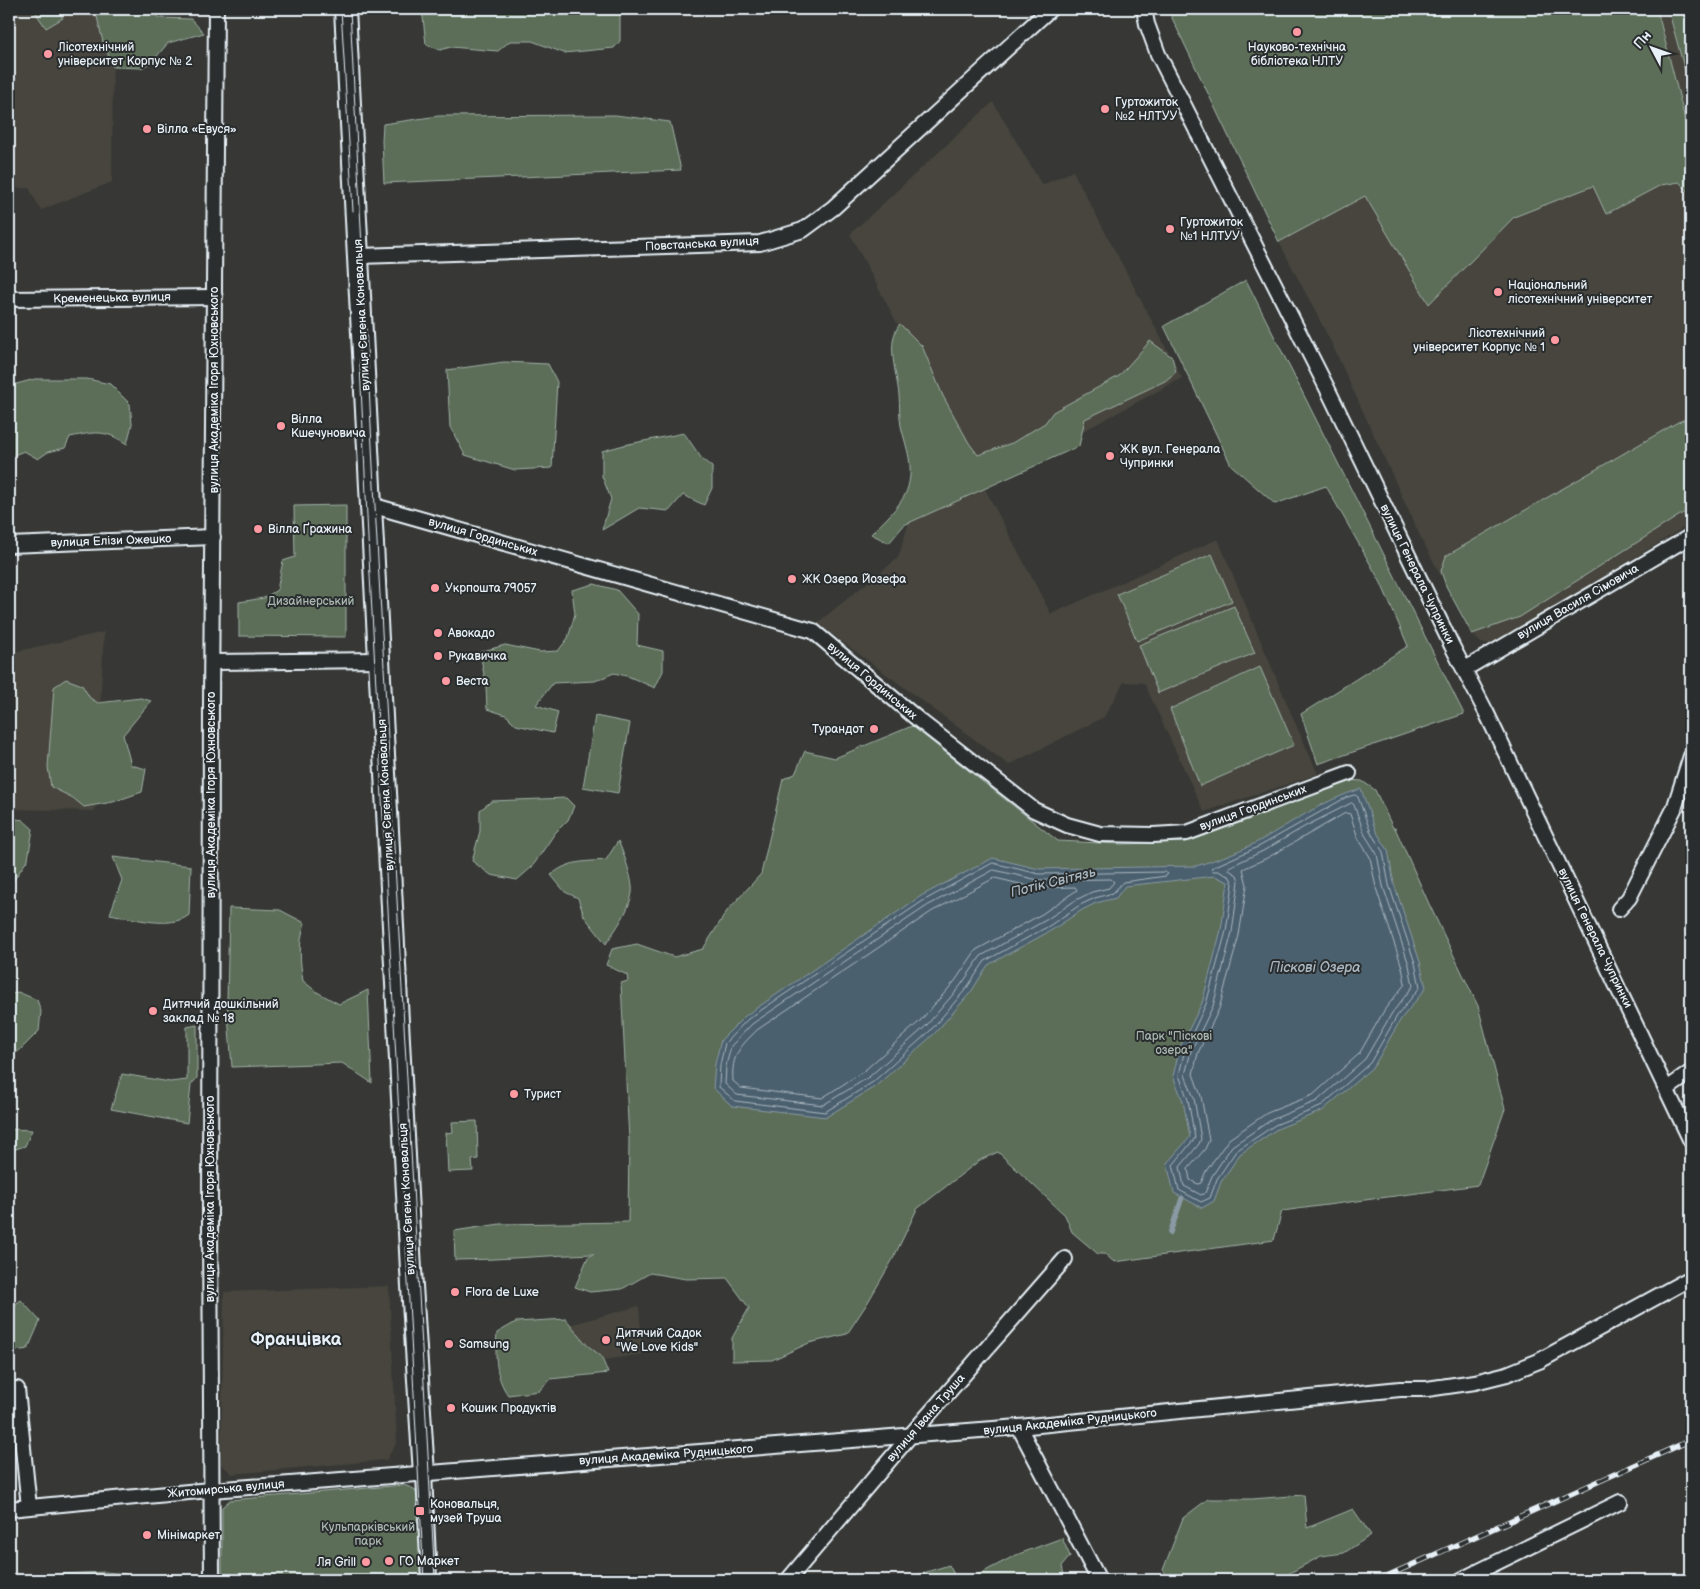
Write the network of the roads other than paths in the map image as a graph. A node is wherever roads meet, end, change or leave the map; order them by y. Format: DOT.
graph roads {
  1 [pos="216,9"];
  2 [pos="345,9"];
  3 [pos="1050,9"];
  4 [pos="1144,9"];
  5 [pos="358,256"];
  6 [pos="215,297"];
  7 [pos="9,299"];
  8 [pos="371,505"];
  9 [pos="1691,536"];
  10 [pos="213,537"];
  11 [pos="9,545"];
  12 [pos="379,660"];
  13 [pos="212,662"];
  14 [pos="1465,669"];
  15 [pos="1691,756"];
  16 [pos="1348,773"];
  17 [pos="1619,909"];
  18 [pos="1691,1072"];
  19 [pos="1667,1089"];
  20 [pos="1691,1141"];
  21 [pos="1065,1259"];
  22 [pos="1691,1278"];
  23 [pos="18,1389"];
  24 [pos="1019,1427"];
  25 [pos="909,1437"];
  26 [pos="424,1474"];
  27 [pos="212,1490"];
  28 [pos="1620,1502"];
  29 [pos="29,1507"];
  30 [pos="9,1509"];
  31 [pos="1492,1574"];
  32 [pos="212,1580"];
  33 [pos="429,1580"];
  34 [pos="788,1580"];
  35 [pos="1099,1580"];
  36 [pos="1461,1580"];
  1 -- 6 [label="street, вулиця Академіка Ігоря Юхновського"];
  2 -- 5 [label="street, вулиця Євгена Коновальця"];
  3 -- 5 [label="street, Повстанська вулиця"];
  4 -- 14 [label="street, вулиця Генерала Чупринки"];
  5 -- 8 [label="street, вулиця Євгена Коновальця"];
  6 -- 7 [label="street, Кременецька вулиця"];
  6 -- 10 [label="street, вулиця Академіка Ігоря Юхновського"];
  8 -- 12 [label="street, вулиця Євгена Коновальця"];
  8 -- 16 [label="street, вулиця Гординських"];
  9 -- 14 [label="street, вулиця Василя Сімовича"];
  10 -- 11 [label="street, вулиця Елізи Ожешко"];
  10 -- 13 [label="street, вулиця Академіка Ігоря Юхновського"];
  12 -- 13 [label="street"];
  12 -- 26 [label="street, вулиця Євгена Коновальця"];
  13 -- 27 [label="street, вулиця Академіка Ігоря Юхновського"];
  14 -- 19 [label="street, вулиця Генерала Чупринки"];
  15 -- 17 [label="street"];
  18 -- 19 [label="street"];
  19 -- 20 [label="street, вулиця Генерала Чупринки"];
  21 -- 25 [label="street, вулиця Івана Труша"];
  22 -- 24 [label="street, вулиця Академіка Рудницького"];
  23 -- 29 [label="street"];
  24 -- 25 [label="street, вулиця Академіка Рудницького"];
  24 -- 35 [label="street"];
  25 -- 26 [label="street, вулиця Академіка Рудницького"];
  25 -- 34 [label="street, вулиця Івана Труша"];
  26 -- 27 [label="street, Житомирська вулиця"];
  26 -- 33 [label="street, вулиця Євгена Коновальця"];
  27 -- 29 [label="street, Житомирська вулиця"];
  27 -- 32 [label="street, вулиця Академіка Ігоря Юхновського"];
  28 -- 31 [label="street"];
  29 -- 30 [label="street, Житомирська вулиця"];
  31 -- 36 [label="street"];
}
